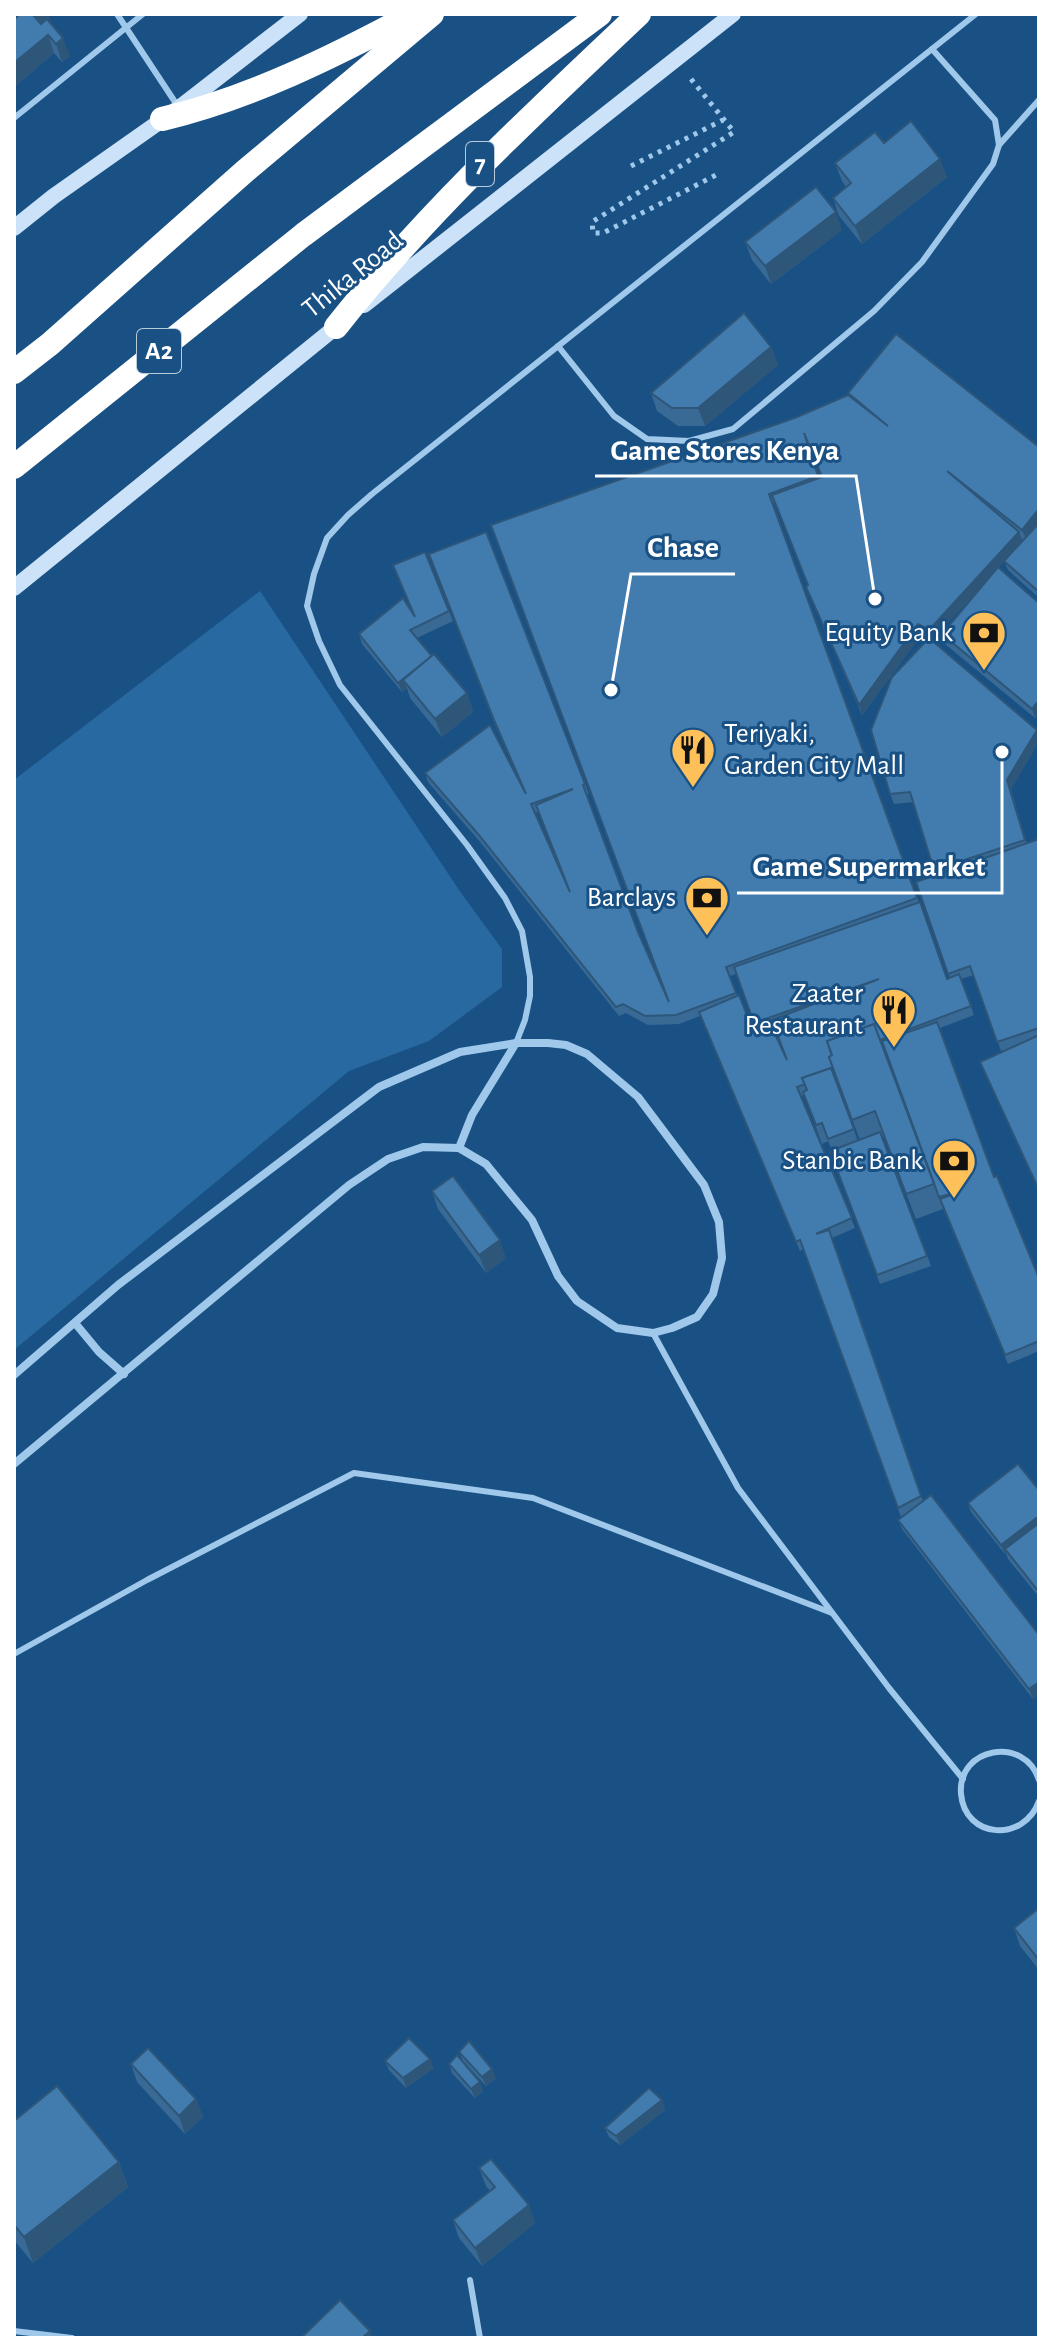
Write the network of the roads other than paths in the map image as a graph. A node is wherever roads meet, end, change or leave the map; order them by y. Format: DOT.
graph roads {
  1 [pos="117,14"];
  2 [pos="143,14"];
  3 [pos="300,14"];
  4 [pos="413,14"];
  5 [pos="432,14"];
  6 [pos="600,14"];
  7 [pos="639,14"];
  8 [pos="733,14"];
  9 [pos="976,14"];
  10 [pos="126,27"];
  11 [pos="932,49"];
  12 [pos="1039,100"];
  13 [pos="171,114"];
  14 [pos="14,118"];
  15 [pos="999,145"];
  16 [pos="14,228"];
  17 [pos="336,327"];
  18 [pos="558,346"];
  19 [pos="14,372"];
  20 [pos="14,467"];
  21 [pos="14,588"];
  22 [pos="516,1043"];
  23 [pos="459,1148"];
  24 [pos="75,1323"];
  25 [pos="653,1333"];
  26 [pos="124,1374"];
  27 [pos="14,1375"];
  28 [pos="14,1464"];
  29 [pos="832,1613"];
  30 [pos="14,1654"];
  31 [pos="963,1779"];
  32 [pos="1039,1780"];
  33 [pos="1039,1801"];
  34 [pos="470,2280"];
  35 [pos="14,2331"];
  36 [pos="72,2338"];
  37 [pos="480,2338"];
  1 -- 10 [label="lane"];
  2 -- 10 [label="lane"];
  3 -- 13 [label="main road"];
  4 -- 13 [label="highway"];
  5 -- 19 [label="highway"];
  6 -- 20 [label="highway, A2"];
  7 -- 17 [label="highway, 7"];
  8 -- 17 [label="main road, Thika Road"];
  9 -- 11 [label="lane"];
  10 -- 13 [label="lane"];
  10 -- 14 [label="lane"];
  11 -- 15 [label="lane"];
  11 -- 18 [label="lane"];
  12 -- 15 [label="lane"];
  13 -- 16 [label="main road"];
  15 -- 18 [label="lane"];
  17 -- 21 [label="main road, Thika Road"];
  18 -- 22 [label="lane"];
  22 -- 23 [label="street"];
  22 -- 24 [label="street"];
  22 -- 25 [label="street"];
  23 -- 25 [label="street"];
  23 -- 26 [label="street"];
  24 -- 26 [label="street"];
  24 -- 27 [label="street"];
  25 -- 29 [label="lane"];
  26 -- 28 [label="street"];
  29 -- 30 [label="lane"];
  29 -- 31 [label="lane"];
  31 -- 32 [label="lane"];
  31 -- 33 [label="lane"];
  34 -- 37 [label="lane"];
  35 -- 36 [label="lane"];
}
